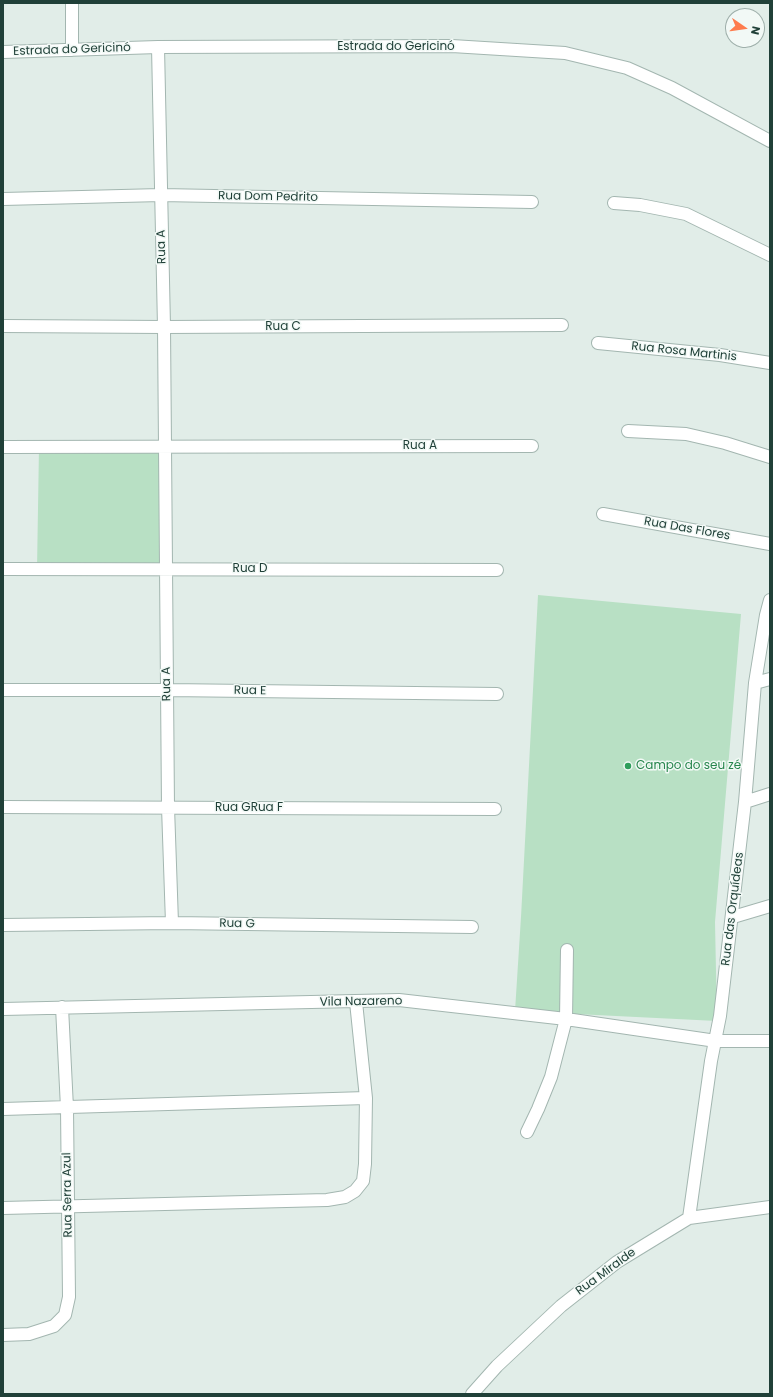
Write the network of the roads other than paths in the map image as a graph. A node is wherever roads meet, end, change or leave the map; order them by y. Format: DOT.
graph roads {
  1 [pos="72,3"];
  2 [pos="158,47"];
  3 [pos="72,50"];
  4 [pos="3,52"];
  5 [pos="770,141"];
  6 [pos="161,195"];
  7 [pos="3,199"];
  8 [pos="532,202"];
  9 [pos="614,203"];
  10 [pos="770,255"];
  11 [pos="562,325"];
  12 [pos="3,326"];
  13 [pos="164,328"];
  14 [pos="598,343"];
  15 [pos="770,363"];
  16 [pos="628,431"];
  17 [pos="164,446"];
  18 [pos="532,446"];
  19 [pos="3,447"];
  20 [pos="770,457"];
  21 [pos="603,514"];
  22 [pos="770,544"];
  23 [pos="166,568"];
  24 [pos="3,569"];
  25 [pos="497,570"];
  26 [pos="770,600"];
  27 [pos="770,679"];
  28 [pos="755,683"];
  29 [pos="3,690"];
  30 [pos="168,690"];
  31 [pos="497,694"];
  32 [pos="770,794"];
  33 [pos="745,802"];
  34 [pos="3,807"];
  35 [pos="168,807"];
  36 [pos="495,809"];
  37 [pos="770,906"];
  38 [pos="733,917"];
  39 [pos="172,922"];
  40 [pos="3,924"];
  41 [pos="472,927"];
  42 [pos="567,950"];
  43 [pos="356,1002"];
  44 [pos="62,1007"];
  45 [pos="3,1009"];
  46 [pos="566,1019"];
  47 [pos="716,1041"];
  48 [pos="770,1041"];
  49 [pos="366,1098"];
  50 [pos="67,1108"];
  51 [pos="3,1109"];
  52 [pos="527,1132"];
  53 [pos="68,1207"];
  54 [pos="770,1207"];
  55 [pos="3,1208"];
  56 [pos="689,1218"];
  57 [pos="3,1335"];
  58 [pos="472,1394"];
  1 -- 3 [label="street"];
  2 -- 3 [label="street, Estrada do Gericinó"];
  2 -- 5 [label="street, Estrada do Gericinó"];
  2 -- 6 [label="street, Rua A"];
  3 -- 4 [label="street, Estrada do Gericinó"];
  6 -- 7 [label="street, Rua Dom Pedrito"];
  6 -- 8 [label="street, Rua Dom Pedrito"];
  6 -- 13 [label="street, Rua A"];
  9 -- 10 [label="street"];
  11 -- 13 [label="street, Rua C"];
  12 -- 13 [label="street, Rua C"];
  13 -- 17 [label="street, Rua A"];
  14 -- 15 [label="street, Rua Rosa Martinis"];
  16 -- 20 [label="street"];
  17 -- 18 [label="street, Rua A"];
  17 -- 19 [label="street, Rua A"];
  17 -- 23 [label="street, Rua A"];
  21 -- 22 [label="street, Rua Das Flores"];
  23 -- 24 [label="street, Rua D"];
  23 -- 25 [label="street, Rua D"];
  23 -- 30 [label="street, Rua A"];
  26 -- 28 [label="street, Rua das Orquídeas"];
  27 -- 28 [label="street"];
  28 -- 33 [label="street, Rua das Orquídeas"];
  29 -- 30 [label="street, Rua E"];
  30 -- 31 [label="street, Rua E"];
  30 -- 35 [label="street, Rua A"];
  32 -- 33 [label="street"];
  33 -- 38 [label="street, Rua das Orquídeas"];
  34 -- 35 [label="street, Rua GRua F"];
  35 -- 36 [label="street, Rua GRua F"];
  35 -- 39 [label="street, Rua A"];
  37 -- 38 [label="street"];
  38 -- 47 [label="street, Rua das Orquídeas"];
  39 -- 40 [label="street, Rua G"];
  39 -- 41 [label="street, Rua G"];
  42 -- 46 [label="street"];
  43 -- 44 [label="street, Vila Nazareno"];
  43 -- 46 [label="street, Vila Nazareno"];
  43 -- 49 [label="street"];
  44 -- 45 [label="street, Vila Nazareno"];
  44 -- 50 [label="street, Rua Serra Azul"];
  46 -- 47 [label="street, Vila Nazareno"];
  46 -- 52 [label="street"];
  47 -- 48 [label="street, Vila Nazareno"];
  47 -- 56 [label="street, Rua das Orquídeas"];
  49 -- 50 [label="street"];
  49 -- 53 [label="street"];
  50 -- 51 [label="street"];
  50 -- 53 [label="street, Rua Serra Azul"];
  53 -- 55 [label="street"];
  53 -- 57 [label="street, Rua Serra Azul"];
  54 -- 56 [label="street, Rua Miralde"];
  56 -- 58 [label="street, Rua Miralde"];
}
